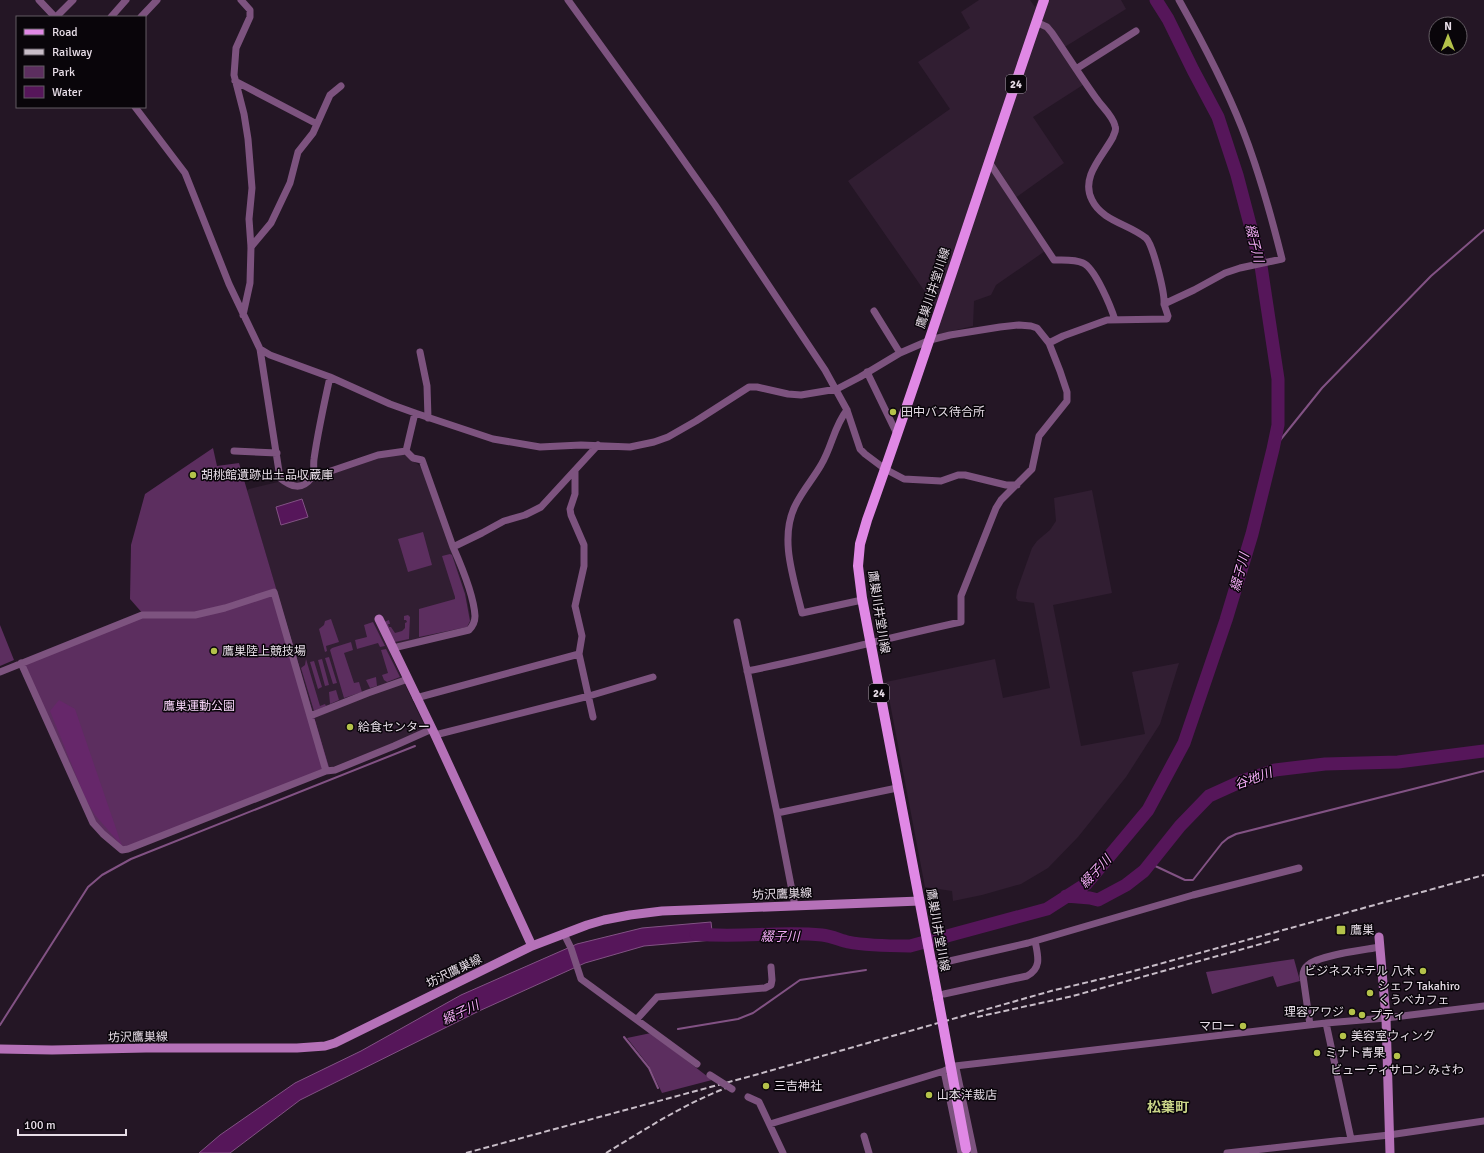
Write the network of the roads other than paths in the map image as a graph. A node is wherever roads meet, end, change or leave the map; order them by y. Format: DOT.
graph roads {
  1 [pos="39,0"];
  2 [pos="73,0"];
  3 [pos="126,0"];
  4 [pos="157,0"];
  5 [pos="241,0"];
  6 [pos="568,0"];
  7 [pos="1044,0"];
  8 [pos="1179,0"];
  9 [pos="55,16"];
  10 [pos="57,16"];
  11 [pos="112,16"];
  12 [pos="142,16"];
  13 [pos="1036,22"];
  14 [pos="1136,31"];
  15 [pos="1076,68"];
  16 [pos="235,81"];
  17 [pos="341,86"];
  18 [pos="136,108"];
  19 [pos="317,124"];
  20 [pos="989,162"];
  21 [pos="251,247"];
  22 [pos="1164,304"];
  23 [pos="874,311"];
  24 [pos="243,315"];
  25 [pos="1115,320"];
  26 [pos="930,340"];
  27 [pos="1049,343"];
  28 [pos="260,349"];
  29 [pos="420,352"];
  30 [pos="900,353"];
  31 [pos="868,372"];
  32 [pos="330,377"];
  33 [pos="837,389"];
  34 [pos="847,410"];
  35 [pos="415,414"];
  36 [pos="428,418"];
  37 [pos="897,434"];
  38 [pos="598,445"];
  39 [pos="234,451"];
  40 [pos="406,451"];
  41 [pos="277,453"];
  42 [pos="885,469"];
  43 [pos="575,471"];
  44 [pos="313,475"];
  45 [pos="1017,485"];
  46 [pos="453,547"];
  47 [pos="862,600"];
  48 [pos="379,619"];
  49 [pos="738,622"];
  50 [pos="871,644"];
  51 [pos="393,648"];
  52 [pos="579,654"];
  53 [pos="21,663"];
  54 [pos="747,671"];
  55 [pos="0,672"];
  56 [pos="653,676"];
  57 [pos="408,679"];
  58 [pos="589,696"];
  59 [pos="416,698"];
  60 [pos="310,716"];
  61 [pos="593,717"];
  62 [pos="434,732"];
  63 [pos="326,771"];
  64 [pos="897,788"];
  65 [pos="777,813"];
  66 [pos="1299,868"];
  67 [pos="920,901"];
  68 [pos="795,906"];
  69 [pos="566,937"];
  70 [pos="1379,938"];
  71 [pos="1035,941"];
  72 [pos="532,946"];
  73 [pos="1380,947"];
  74 [pos="931,962"];
  75 [pos="771,967"];
  76 [pos="941,996"];
  77 [pos="1484,1006"];
  78 [pos="1386,1018"];
  79 [pos="637,1019"];
  80 [pos="1326,1023"];
  81 [pos="1310,1025"];
  82 [pos="0,1049"];
  83 [pos="697,1064"];
  84 [pos="955,1066"];
  85 [pos="944,1071"];
  86 [pos="710,1075"];
  87 [pos="732,1089"];
  88 [pos="748,1097"];
  89 [pos="1484,1121"];
  90 [pos="770,1124"];
  91 [pos="1389,1135"];
  92 [pos="864,1136"];
  93 [pos="1351,1139"];
  94 [pos="967,1152"];
  95 [pos="783,1153"];
  96 [pos="869,1153"];
  97 [pos="1226,1153"];
  98 [pos="1232,1153"];
  99 [pos="1390,1153"];
  1 -- 9 [label="street"];
  2 -- 10 [label="street"];
  3 -- 11 [label="street"];
  4 -- 12 [label="street"];
  5 -- 16 [label="street"];
  6 -- 33 [label="street"];
  7 -- 13 [label="main road, 鷹巣川井堂川線 / 24"];
  8 -- 22 [label="street"];
  13 -- 15 [label="street"];
  13 -- 20 [label="main road, 鷹巣川井堂川線 / 24"];
  14 -- 15 [label="street"];
  15 -- 22 [label="street"];
  16 -- 19 [label="street"];
  16 -- 21 [label="street"];
  17 -- 19 [label="street"];
  18 -- 24 [label="street"];
  19 -- 21 [label="street"];
  20 -- 25 [label="street"];
  20 -- 26 [label="main road, 鷹巣川井堂川線 / 24"];
  21 -- 24 [label="street"];
  22 -- 25 [label="street"];
  23 -- 30 [label="street"];
  24 -- 28 [label="street"];
  25 -- 27 [label="street"];
  26 -- 27 [label="street"];
  26 -- 30 [label="street"];
  26 -- 37 [label="main road, 鷹巣川井堂川線 / 24"];
  27 -- 45 [label="street"];
  28 -- 32 [label="street"];
  28 -- 41 [label="street"];
  29 -- 36 [label="street"];
  30 -- 31 [label="street"];
  31 -- 33 [label="street"];
  31 -- 37 [label="street"];
  32 -- 35 [label="street"];
  32 -- 44 [label="street"];
  33 -- 34 [label="street"];
  33 -- 38 [label="street"];
  34 -- 42 [label="street"];
  34 -- 47 [label="street"];
  35 -- 36 [label="street"];
  35 -- 40 [label="street"];
  36 -- 38 [label="street"];
  37 -- 42 [label="main road, 鷹巣川井堂川線 / 24"];
  38 -- 43 [label="street"];
  39 -- 41 [label="street"];
  40 -- 44 [label="street"];
  40 -- 46 [label="street"];
  41 -- 44 [label="street"];
  42 -- 45 [label="street"];
  42 -- 47 [label="main road, 鷹巣川井堂川線 / 24"];
  43 -- 46 [label="street"];
  43 -- 52 [label="street"];
  45 -- 50 [label="street"];
  46 -- 51 [label="street"];
  47 -- 50 [label="main road, 鷹巣川井堂川線 / 24"];
  48 -- 51 [label="main road"];
  49 -- 54 [label="street"];
  50 -- 54 [label="street"];
  50 -- 64 [label="main road, 鷹巣川井堂川線 / 24"];
  51 -- 57 [label="main road"];
  52 -- 58 [label="street"];
  52 -- 59 [label="street"];
  53 -- 55 [label="street"];
  53 -- 60 [label="street"];
  53 -- 63 [label="street"];
  54 -- 65 [label="street"];
  56 -- 58 [label="street"];
  57 -- 59 [label="main road"];
  57 -- 60 [label="street"];
  58 -- 61 [label="street"];
  58 -- 62 [label="street"];
  59 -- 62 [label="main road"];
  60 -- 63 [label="street"];
  62 -- 63 [label="street"];
  62 -- 72 [label="main road"];
  64 -- 65 [label="street"];
  64 -- 67 [label="main road, 鷹巣川井堂川線 / 24"];
  65 -- 68 [label="street"];
  66 -- 71 [label="street"];
  67 -- 68 [label="main road, 坊沢鷹巣線"];
  67 -- 74 [label="main road, 鷹巣川井堂川線 / 24"];
  68 -- 69 [label="main road, 坊沢鷹巣線"];
  69 -- 72 [label="main road, 坊沢鷹巣線"];
  69 -- 79 [label="street"];
  70 -- 73 [label="main road"];
  71 -- 74 [label="street"];
  71 -- 76 [label="street"];
  72 -- 82 [label="main road, 坊沢鷹巣線"];
  73 -- 78 [label="main road"];
  73 -- 81 [label="street"];
  74 -- 76 [label="main road, 鷹巣川井堂川線 / 24"];
  75 -- 79 [label="street"];
  76 -- 94 [label="main road, 鷹巣川井堂川線 / 24, bridge"];
  77 -- 78 [label="street"];
  78 -- 80 [label="street"];
  78 -- 91 [label="main road"];
  79 -- 83 [label="street"];
  80 -- 81 [label="street"];
  80 -- 93 [label="street"];
  81 -- 84 [label="street"];
  84 -- 85 [label="street"];
  84 -- 94 [label="street"];
  85 -- 90 [label="street"];
  85 -- 94 [label="street"];
  86 -- 87 [label="street, bridge"];
  88 -- 90 [label="street"];
  89 -- 91 [label="street"];
  90 -- 95 [label="street"];
  91 -- 93 [label="street"];
  91 -- 99 [label="main road"];
  92 -- 96 [label="street"];
  93 -- 98 [label="street"];
  97 -- 98 [label="street"];
}
